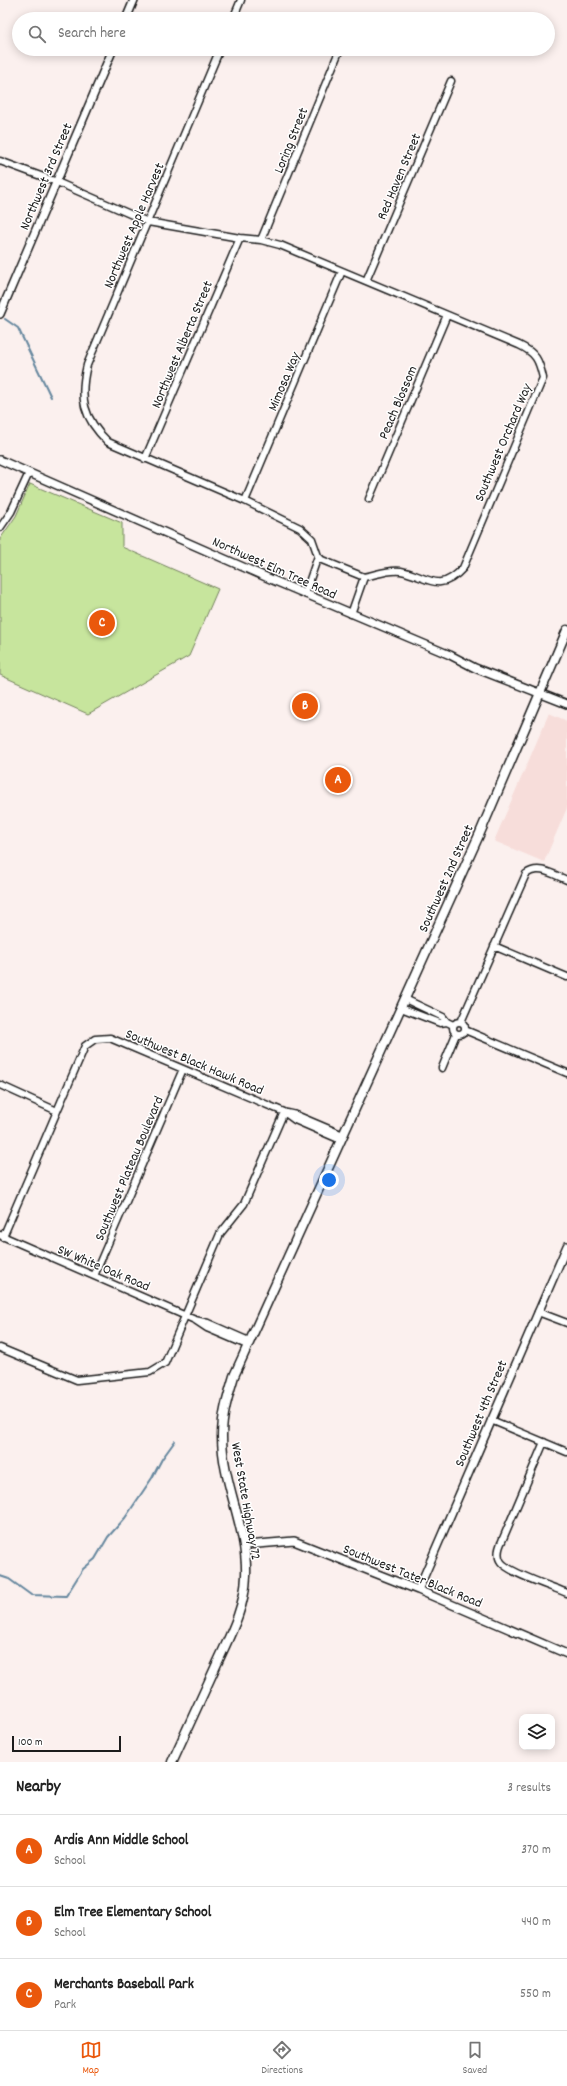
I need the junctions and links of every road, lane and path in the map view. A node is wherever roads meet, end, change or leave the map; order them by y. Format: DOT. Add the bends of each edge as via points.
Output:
graph roads {
  1 [pos="134,0"];
  2 [pos="241,0"];
  3 [pos="129,12"];
  4 [pos="236,12"];
  5 [pos="110,56"];
  6 [pos="217,56"];
  7 [pos="337,56"];
  8 [pos="451,80"];
  9 [pos="0,161"];
  10 [pos="57,182"];
  11 [pos="148,222"];
  12 [pos="240,238"];
  13 [pos="262,240"];
  14 [pos="342,271"];
  15 [pos="366,281"];
  16 [pos="0,314"];
  17 [pos="447,315"];
  18 [pos="145,459"];
  19 [pos="0,460"];
  20 [pos="29,473"];
  21 [pos="369,499"];
  22 [pos="245,501"];
  23 [pos="0,528"];
  24 [pos="318,556"];
  25 [pos="364,577"];
  26 [pos="305,594"];
  27 [pos="351,614"];
  28 [pos="567,630"];
  29 [pos="540,694"];
  30 [pos="567,704"];
  31 [pos="567,880"];
  32 [pos="494,946"];
  33 [pos="567,977"];
  34 [pos="405,999"];
  35 [pos="401,1008"];
  36 [pos="461,1022"];
  37 [pos="450,1024"];
  38 [pos="465,1030"];
  39 [pos="456,1034"];
  40 [pos="442,1068"];
  41 [pos="183,1069"];
  42 [pos="567,1073"];
  43 [pos="0,1086"];
  44 [pos="57,1111"];
  45 [pos="284,1112"];
  46 [pos="342,1137"];
  47 [pos="1,1236"];
  48 [pos="567,1246"];
  49 [pos="94,1276"];
  50 [pos="538,1312"];
  51 [pos="185,1316"];
  52 [pos="567,1323"];
  53 [pos="248,1343"];
  54 [pos="0,1348"];
  55 [pos="491,1420"];
  56 [pos="544,1442"];
  57 [pos="567,1452"];
  58 [pos="245,1545"];
  59 [pos="418,1590"];
  60 [pos="567,1593"];
  61 [pos="567,1654"];
  62 [pos="172,1762"];
  1 -- 3 [label="street"];
  2 -- 4 [label="street"];
  5 -- 10 [label="street, Northwest 3rd Street"];
  6 -- 11 [label="street, Northwest Apple Harvest"];
  7 -- 13 [label="street, Loring Street"];
  8 -- 15 [label="street, Red Haven Street"];
  9 -- 10 [label="street, Southwest Orchard Way"];
  10 -- 11 [label="street, Southwest Orchard Way"];
  10 -- 16 [label="street, Northwest 3rd Street"];
  11 -- 12 [label="street, Southwest Orchard Way"];
  11 -- 18 [label="street, Northwest Apple Harvest" via="87,365 82,385 86,413 92,426 108,442"];
  12 -- 13 [label="street, Southwest Orchard Way"];
  12 -- 18 [label="street, Northwest Alberta Street"];
  13 -- 14 [label="street, Southwest Orchard Way" via="280,244"];
  14 -- 15 [label="street, Southwest Orchard Way"];
  14 -- 22 [label="street, Mimosa Way"];
  15 -- 17 [label="street, Southwest Orchard Way"];
  17 -- 21 [label="street, Peach Blossom"];
  17 -- 25 [label="street, Southwest Orchard Way" via="529,350 540,362 543,378 463,568 455,577 437,583 400,571 386,571"];
  18 -- 22 [label="street"];
  19 -- 20 [label="street, Northwest Elm Tree Road"];
  20 -- 23 [label="street" via="11,512"];
  20 -- 26 [label="street, Northwest Elm Tree Road"];
  22 -- 24 [label="street" via="300,528 312,539"];
  24 -- 25 [label="street"];
  24 -- 26 [label="street"];
  25 -- 27 [label="street"];
  26 -- 27 [label="street, Northwest Elm Tree Road"];
  27 -- 29 [label="street, Northwest Elm Tree Road"];
  28 -- 29 [label="main road, Southwest 2nd Street"];
  29 -- 30 [label="street, Northwest Elm Tree Road"];
  29 -- 34 [label="main road, Southwest 2nd Street"];
  31 -- 32 [label="street" via="538,869 526,874"];
  32 -- 33 [label="street"];
  32 -- 36 [label="street"];
  34 -- 35 [label="main road, Southwest 2nd Street"];
  34 -- 37 [label="street" via="443,1017"];
  35 -- 37 [label="street" via="440,1023"];
  35 -- 46 [label="main road, Southwest 2nd Street"];
  36 -- 37 [label="street"];
  36 -- 38 [label="street"];
  37 -- 39 [label="street"];
  38 -- 39 [label="street"];
  38 -- 42 [label="street"];
  39 -- 40 [label="street"];
  41 -- 44 [label="street, Southwest Black Hawk Road" via="110,1038 95,1039 85,1046"];
  41 -- 45 [label="street, Southwest Black Hawk Road"];
  41 -- 49 [label="street, Southwest Plateau Boulevard"];
  43 -- 44 [label="street"];
  44 -- 47 [label="street"];
  45 -- 46 [label="street, Southwest Black Hawk Road"];
  45 -- 51 [label="street" via="244,1204 220,1234"];
  46 -- 53 [label="main road, West State Highway 72"];
  47 -- 49 [label="street, SW White Oak Road"];
  48 -- 50 [label="street, Southwest 4th Street"];
  49 -- 51 [label="street, SW White Oak Road"];
  50 -- 52 [label="street"];
  50 -- 55 [label="street, Southwest 4th Street"];
  51 -- 53 [label="street, SW White Oak Road" via="208,1323"];
  51 -- 54 [label="street" via="165,1363 150,1372 77,1380"];
  53 -- 58 [label="main road, West State Highway 72" via="228,1394 222,1436 225,1463"];
  55 -- 56 [label="street"];
  55 -- 59 [label="street, Southwest 4th Street"];
  56 -- 57 [label="street"];
  56 -- 60 [label="street" via="499,1546 499,1560 510,1569"];
  58 -- 59 [label="street, Southwest Tater Black Road" via="294,1541"];
  58 -- 62 [label="main road, West State Highway 72" via="246,1578 237,1617"];
  59 -- 61 [label="street, Southwest Tater Black Road"];
}
